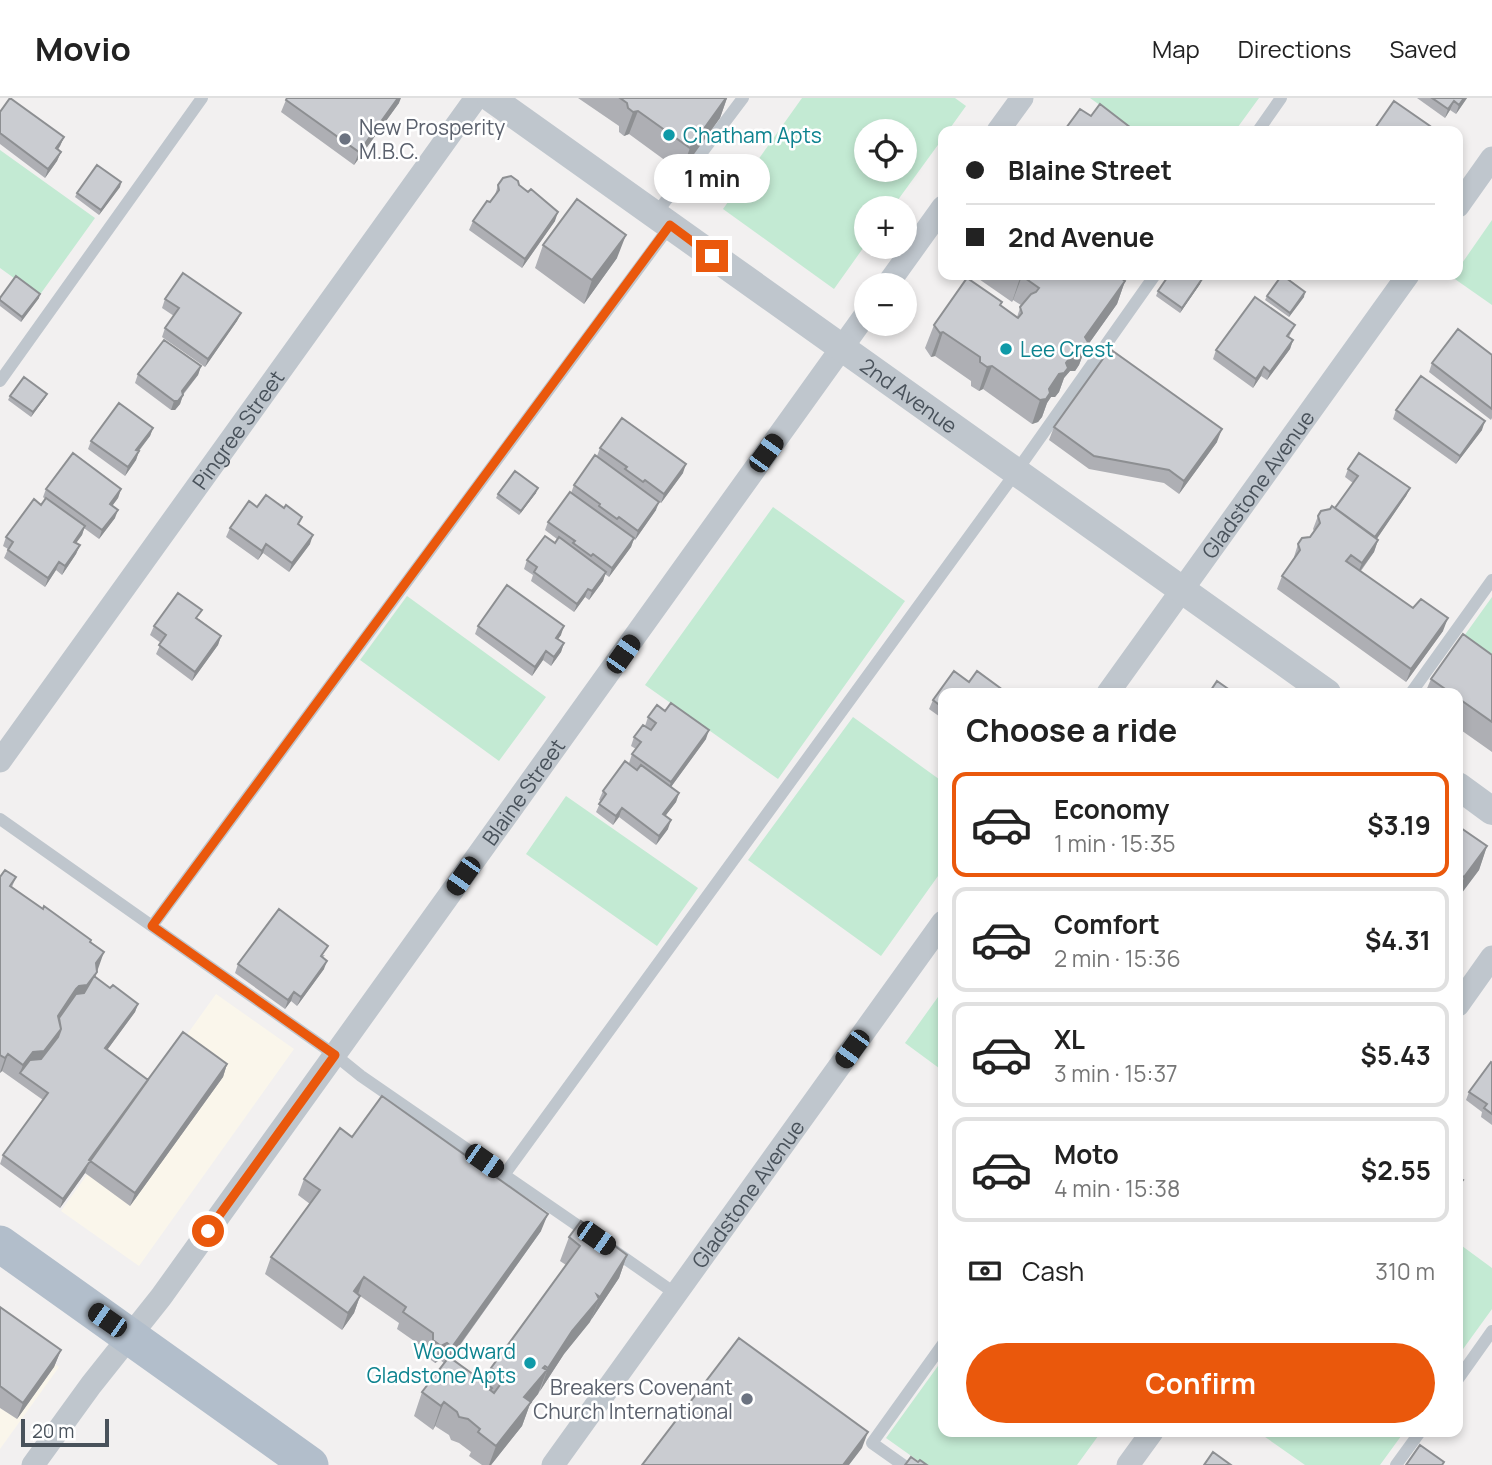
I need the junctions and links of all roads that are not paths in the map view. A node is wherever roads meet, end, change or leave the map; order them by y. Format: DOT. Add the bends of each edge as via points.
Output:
graph roads {
  1 [pos="202,98"];
  2 [pos="476,98"];
  3 [pos="492,98"];
  4 [pos="743,98"];
  5 [pos="1022,98"];
  6 [pos="1281,98"];
  7 [pos="1002,126"];
  8 [pos="1261,126"];
  9 [pos="1492,158"];
  10 [pos="1463,199"];
  11 [pos="938,214"];
  12 [pos="663,220"];
  13 [pos="896,273"];
  14 [pos="1151,280"];
  15 [pos="1404,280"];
  16 [pos="854,331"];
  17 [pos="842,348"];
  18 [pos="0,381"];
  19 [pos="1016,472"];
  20 [pos="1492,580"];
  21 [pos="1182,590"];
  22 [pos="1112,688"];
  23 [pos="1320,688"];
  24 [pos="1415,688"];
  25 [pos="0,761"];
  26 [pos="1463,790"];
  27 [pos="1492,811"];
  28 [pos="0,819"];
  29 [pos="152,926"];
  30 [pos="938,929"];
  31 [pos="1492,957"];
  32 [pos="1463,997"];
  33 [pos="335,1055"];
  34 [pos="504,1175"];
  35 [pos="0,1244"];
  36 [pos="676,1294"];
  37 [pos="1492,1331"];
  38 [pos="129,1336"];
  39 [pos="938,1351"];
  40 [pos="1463,1372"];
  41 [pos="1148,1437"];
  42 [pos="1416,1437"];
  43 [pos="33,1465"];
  44 [pos="310,1465"];
  45 [pos="553,1465"];
  46 [pos="904,1465"];
  47 [pos="1128,1465"];
  48 [pos="1395,1465"];
  1 -- 18 [label="lane"];
  2 -- 25 [label="street, Pingree Street"];
  3 -- 12 [label="street, 2nd Avenue"];
  4 -- 12 [label="lane"];
  5 -- 7 [label="street"];
  6 -- 8 [label="lane"];
  9 -- 10 [label="street"];
  11 -- 13 [label="street"];
  12 -- 17 [label="street, 2nd Avenue"];
  12 -- 29 [label="lane"];
  14 -- 19 [label="lane"];
  15 -- 21 [label="street, Gladstone Avenue"];
  16 -- 17 [label="street, Blaine Street"];
  17 -- 19 [label="street, 2nd Avenue"];
  17 -- 33 [label="street, Blaine Street"];
  19 -- 21 [label="street, 2nd Avenue"];
  19 -- 34 [label="lane"];
  20 -- 24 [label="lane"];
  21 -- 22 [label="street, Gladstone Avenue"];
  21 -- 23 [label="street, 2nd Avenue"];
  26 -- 27 [label="street"];
  28 -- 29 [label="lane"];
  29 -- 33 [label="lane"];
  30 -- 36 [label="street, Gladstone Avenue"];
  31 -- 32 [label="street"];
  33 -- 34 [label="lane"];
  33 -- 38 [label="street, Blaine Street"];
  34 -- 36 [label="lane"];
  35 -- 38 [label="main road"];
  36 -- 45 [label="street, Gladstone Avenue"];
  37 -- 40 [label="lane"];
  38 -- 43 [label="street, Blaine Street"];
  38 -- 44 [label="main road"];
  39 -- 46 [label="lane" via="872,1443"];
  41 -- 47 [label="street"];
  42 -- 48 [label="lane"];
}
